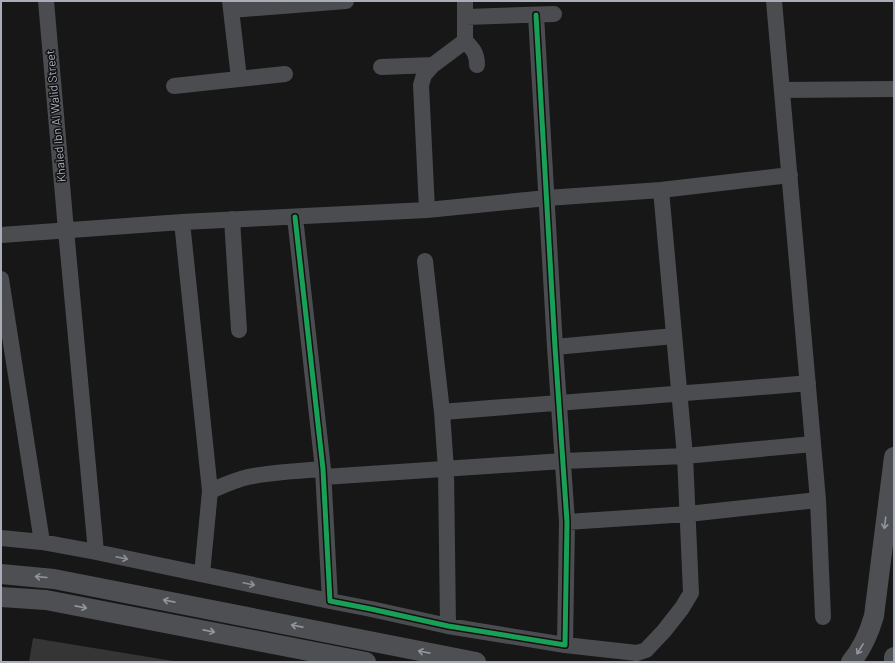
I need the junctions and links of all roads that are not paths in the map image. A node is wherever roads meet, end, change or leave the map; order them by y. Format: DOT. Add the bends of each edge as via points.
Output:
graph roads {
  1 [pos="46,1"];
  2 [pos="346,1"];
  3 [pos="465,1"];
  4 [pos="774,1"];
  5 [pos="231,6"];
  6 [pos="554,14"];
  7 [pos="536,15"];
  8 [pos="466,17"];
  9 [pos="465,41"];
  10 [pos="433,65"];
  11 [pos="477,65"];
  12 [pos="381,67"];
  13 [pos="285,74"];
  14 [pos="239,78"];
  15 [pos="174,86"];
  16 [pos="894,89"];
  17 [pos="782,90"];
  18 [pos="790,175"];
  19 [pos="661,190"];
  20 [pos="547,198"];
  21 [pos="427,210"];
  22 [pos="295,217"];
  23 [pos="232,220"];
  24 [pos="182,222"];
  25 [pos="66,230"];
  26 [pos="1,235"];
  27 [pos="425,261"];
  28 [pos="1,279"];
  29 [pos="239,330"];
  30 [pos="674,336"];
  31 [pos="555,347"];
  32 [pos="808,383"];
  33 [pos="679,394"];
  34 [pos="559,403"];
  35 [pos="442,412"];
  36 [pos="813,444"];
  37 [pos="684,456"];
  38 [pos="894,457"];
  39 [pos="563,461"];
  40 [pos="446,469"];
  41 [pos="324,473"];
  42 [pos="210,491"];
  43 [pos="818,500"];
  44 [pos="688,514"];
  45 [pos="567,522"];
  46 [pos="1,538"];
  47 [pos="42,542"];
  48 [pos="96,552"];
  49 [pos="1,574"];
  50 [pos="202,574"];
  51 [pos="1,597"];
  52 [pos="330,601"];
  53 [pos="823,617"];
  54 [pos="448,626"];
  55 [pos="565,645"];
  56 [pos="894,657"];
  57 [pos="366,662"];
  58 [pos="476,662"];
  59 [pos="852,662"];
  60 [pos="894,662"];
  1 -- 25 [label="street, Khaled Ibn Al Walid Street"];
  2 -- 5 [label="street"];
  3 -- 8 [label="street"];
  4 -- 17 [label="street"];
  5 -- 14 [label="street"];
  6 -- 7 [label="street"];
  7 -- 8 [label="street"];
  7 -- 20 [label="street"];
  8 -- 9 [label="street"];
  9 -- 10 [label="street"];
  9 -- 11 [label="street" via="474,50"];
  10 -- 12 [label="street"];
  10 -- 21 [label="street" via="424,74 421,85"];
  13 -- 14 [label="street"];
  14 -- 15 [label="street"];
  16 -- 17 [label="street"];
  17 -- 18 [label="street"];
  18 -- 19 [label="street"];
  18 -- 32 [label="street"];
  19 -- 20 [label="street"];
  19 -- 30 [label="street"];
  20 -- 21 [label="street"];
  20 -- 31 [label="street"];
  21 -- 22 [label="street"];
  22 -- 23 [label="street"];
  22 -- 41 [label="street"];
  23 -- 24 [label="street"];
  23 -- 29 [label="street"];
  24 -- 25 [label="street"];
  24 -- 42 [label="street"];
  25 -- 26 [label="street"];
  25 -- 48 [label="street, Khaled Ibn Al Walid Street"];
  27 -- 35 [label="street"];
  28 -- 47 [label="street"];
  30 -- 31 [label="street"];
  30 -- 33 [label="street"];
  31 -- 34 [label="street"];
  32 -- 33 [label="street"];
  32 -- 36 [label="street"];
  33 -- 34 [label="street"];
  33 -- 37 [label="street"];
  34 -- 35 [label="street"];
  34 -- 39 [label="street"];
  35 -- 40 [label="street"];
  36 -- 37 [label="street"];
  36 -- 43 [label="street"];
  37 -- 39 [label="street"];
  37 -- 44 [label="street"];
  38 -- 59 [label="main road, one-way" via="874,616 867,638"];
  39 -- 40 [label="street"];
  39 -- 45 [label="street"];
  40 -- 41 [label="street"];
  40 -- 54 [label="street"];
  41 -- 42 [label="street" via="277,473 248,477"];
  41 -- 52 [label="street"];
  42 -- 50 [label="street"];
  43 -- 44 [label="street"];
  43 -- 53 [label="street"];
  44 -- 45 [label="street"];
  44 -- 55 [label="street" via="691,593 660,636 646,650 637,653"];
  45 -- 55 [label="street"];
  46 -- 47 [label="street"];
  47 -- 48 [label="street"];
  48 -- 50 [label="street, one-way"];
  58 -- 49 [label="main road, one-way" via="54,578"];
  50 -- 52 [label="street, one-way"];
  51 -- 57 [label="main road, one-way" via="46,600"];
  52 -- 54 [label="street"];
  54 -- 55 [label="street"];
  56 -- 60 [label="main road"];
}
